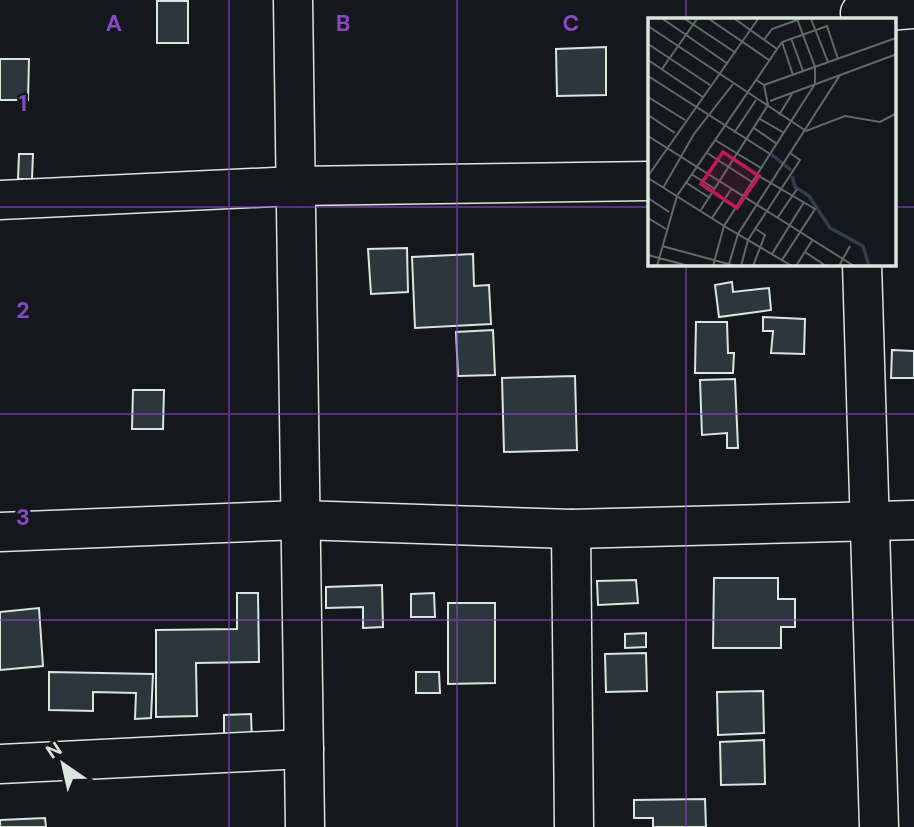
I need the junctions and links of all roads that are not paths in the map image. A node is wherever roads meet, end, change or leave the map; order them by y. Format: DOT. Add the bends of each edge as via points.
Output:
graph roads {
  1 [pos="293,0"];
  2 [pos="914,9"];
  3 [pos="859,11"];
  4 [pos="648,181"];
  5 [pos="295,186"];
  6 [pos="0,200"];
  7 [pos="862,266"];
  8 [pos="300,520"];
  9 [pos="914,520"];
  10 [pos="869,521"];
  11 [pos="571,529"];
  12 [pos="0,532"];
  13 [pos="304,749"];
  14 [pos="0,764"];
  15 [pos="306,827"];
  16 [pos="574,827"];
  17 [pos="879,827"];
  1 -- 5 [label="street"];
  2 -- 3 [label="street"];
  4 -- 5 [label="street"];
  5 -- 6 [label="street"];
  5 -- 8 [label="street"];
  7 -- 10 [label="street"];
  8 -- 11 [label="street"];
  8 -- 12 [label="street"];
  8 -- 13 [label="street"];
  9 -- 10 [label="street"];
  10 -- 11 [label="street"];
  10 -- 17 [label="street"];
  11 -- 16 [label="street"];
  13 -- 14 [label="street"];
  13 -- 15 [label="street"];
}
